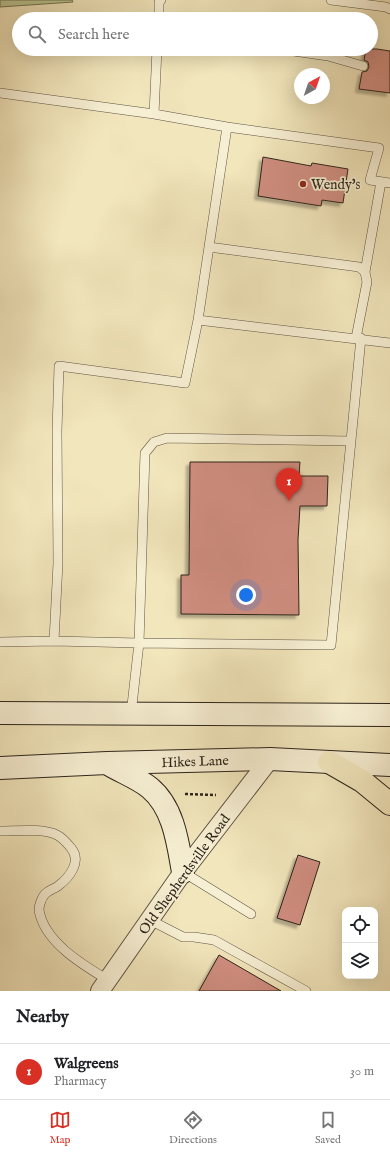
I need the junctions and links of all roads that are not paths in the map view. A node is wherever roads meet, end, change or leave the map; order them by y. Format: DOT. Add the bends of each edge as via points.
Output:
graph roads {
  1 [pos="162,0"];
  2 [pos="331,0"];
  3 [pos="390,9"];
  4 [pos="159,12"];
  5 [pos="157,56"];
  6 [pos="328,56"];
  7 [pos="363,66"];
  8 [pos="0,93"];
  9 [pos="154,114"];
  10 [pos="227,127"];
  11 [pos="386,183"];
  12 [pos="209,247"];
  13 [pos="365,272"];
  14 [pos="198,320"];
  15 [pos="358,338"];
  16 [pos="390,343"];
  17 [pos="351,441"];
  18 [pos="54,641"];
  19 [pos="0,642"];
  20 [pos="139,643"];
  21 [pos="0,713"];
  22 [pos="131,714"];
  23 [pos="390,715"];
  24 [pos="270,759"];
  25 [pos="329,762"];
  26 [pos="106,764"];
  27 [pos="390,765"];
  28 [pos="0,768"];
  29 [pos="390,804"];
  30 [pos="0,831"];
  31 [pos="183,872"];
  32 [pos="252,914"];
  33 [pos="150,920"];
  34 [pos="104,986"];
  35 [pos="306,991"];
  1 -- 4 [label="lane" via="159,2"];
  2 -- 3 [label="lane"];
  5 -- 9 [label="lane"];
  6 -- 7 [label="lane"];
  8 -- 9 [label="lane"];
  9 -- 10 [label="lane"];
  10 -- 11 [label="lane" via="379,148 370,180"];
  10 -- 12 [label="lane"];
  11 -- 13 [label="lane"];
  12 -- 13 [label="lane" via="359,268"];
  12 -- 14 [label="lane"];
  13 -- 15 [label="lane" via="367,282"];
  14 -- 15 [label="lane"];
  14 -- 18 [label="lane" via="186,383 59,366 58,563"];
  15 -- 16 [label="lane"];
  15 -- 17 [label="lane"];
  17 -- 20 [label="lane" via="331,645"];
  17 -- 20 [label="lane" via="167,438 154,442 145,453"];
  18 -- 19 [label="lane"];
  18 -- 20 [label="lane"];
  20 -- 22 [label="lane"];
  21 -- 22 [label="main road"];
  22 -- 23 [label="main road"];
  24 -- 25 [label="main road, Hikes Lane"];
  24 -- 26 [label="main road, Hikes Lane"];
  24 -- 31 [label="street, Old Shepherdsville Road"];
  25 -- 27 [label="main road, Hikes Lane"];
  25 -- 29 [label="main road" via="362,781"];
  26 -- 28 [label="main road, Hikes Lane"];
  26 -- 31 [label="main road" via="149,787 159,796 178,839"];
  30 -- 34 [label="lane" via="57,835 73,851 76,861 72,871 67,879 45,894 39,909 47,930 57,942"];
  31 -- 32 [label="lane"];
  31 -- 33 [label="street, Old Shepherdsville Road"];
  33 -- 34 [label="street, Old Shepherdsville Road"];
  33 -- 35 [label="lane" via="183,937 214,940"];
}
